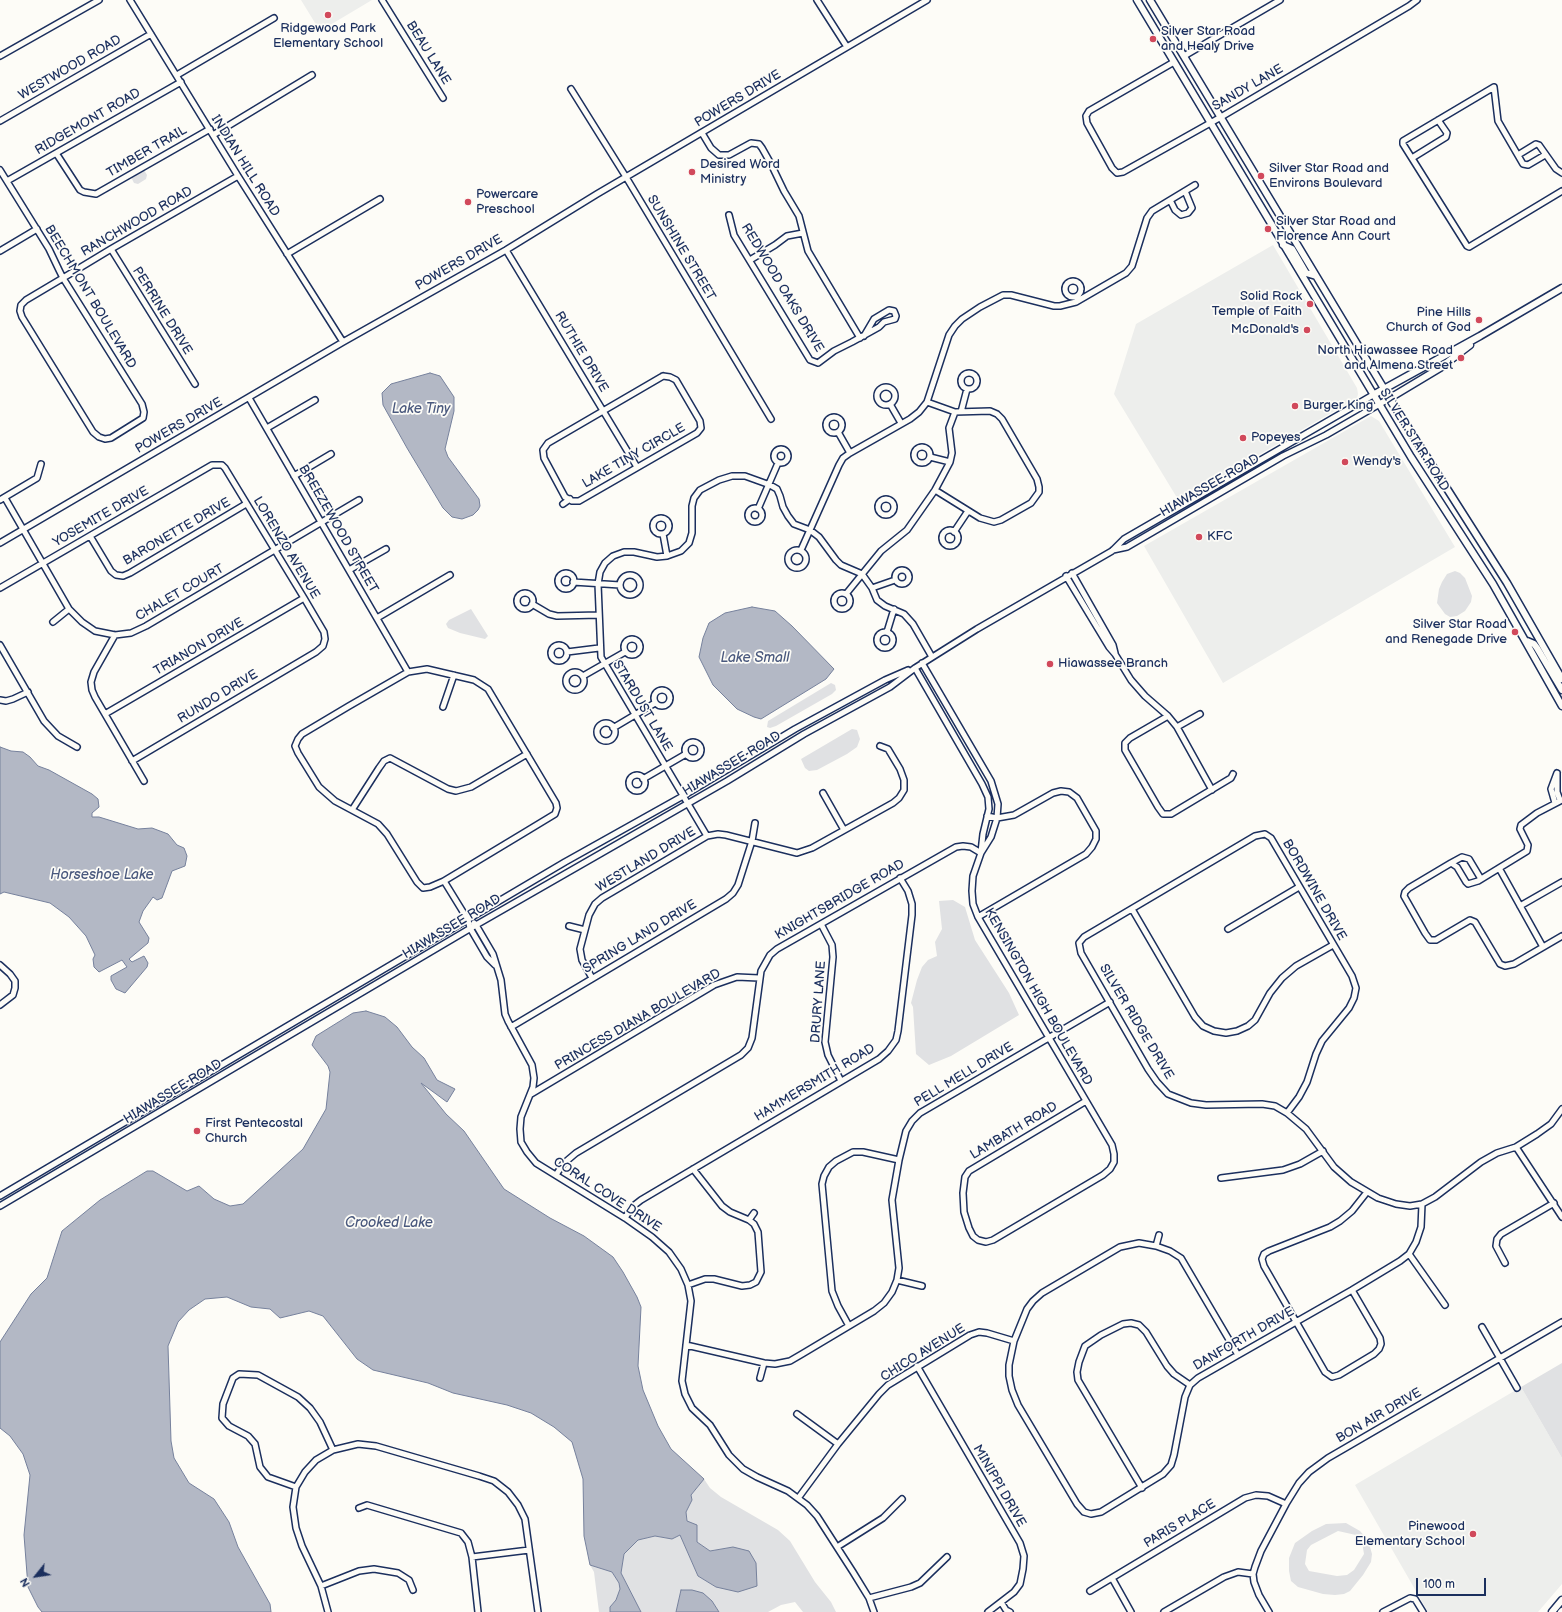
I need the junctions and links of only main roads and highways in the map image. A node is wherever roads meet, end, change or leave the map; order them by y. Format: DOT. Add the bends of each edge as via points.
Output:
graph roads {
  1 [pos="1136,0"];
  2 [pos="1150,0"];
  3 [pos="1284,245"];
  4 [pos="1316,276"];
  5 [pos="1562,288"];
  6 [pos="1480,336"];
  7 [pos="1384,389"];
  8 [pos="1373,395"];
  9 [pos="1390,398"];
  10 [pos="1526,641"];
  11 [pos="1562,679"];
  12 [pos="1553,690"];
  13 [pos="1562,690"];
  14 [pos="1562,698"];
  15 [pos="1562,706"];
  16 [pos="1562,1600"];
  17 [pos="1552,1612"];
  1 -- 3 [label="main road, SILVER STAR ROAD"];
  2 -- 4 [label="main road, SILVER STAR ROAD"];
  3 -- 4 [label="main road" via="1292,249 1306,273"];
  3 -- 8 [label="main road, SILVER STAR ROAD"];
  4 -- 7 [label="main road, SILVER STAR ROAD"];
  5 -- 6 [label="main road, HIAWASSEE ROAD"];
  6 -- 7 [label="main road, HIAWASSEE ROAD"];
  6 -- 9 [label="main road, HIAWASSEE ROAD" via="1440,368"];
  7 -- 8 [label="main road, HIAWASSEE ROAD"];
  7 -- 9 [label="main road, SILVER STAR ROAD"];
  8 -- 10 [label="main road, SILVER STAR ROAD" via="1493,584"];
  9 -- 11 [label="main road, SILVER STAR ROAD" via="1507,583"];
  10 -- 12 [label="main road, SILVER STAR ROAD"];
  10 -- 13 [label="main road" via="1537,648"];
  12 -- 14 [label="main road"];
  12 -- 15 [label="main road, SILVER STAR ROAD"];
  16 -- 17 [label="main road"];
}
